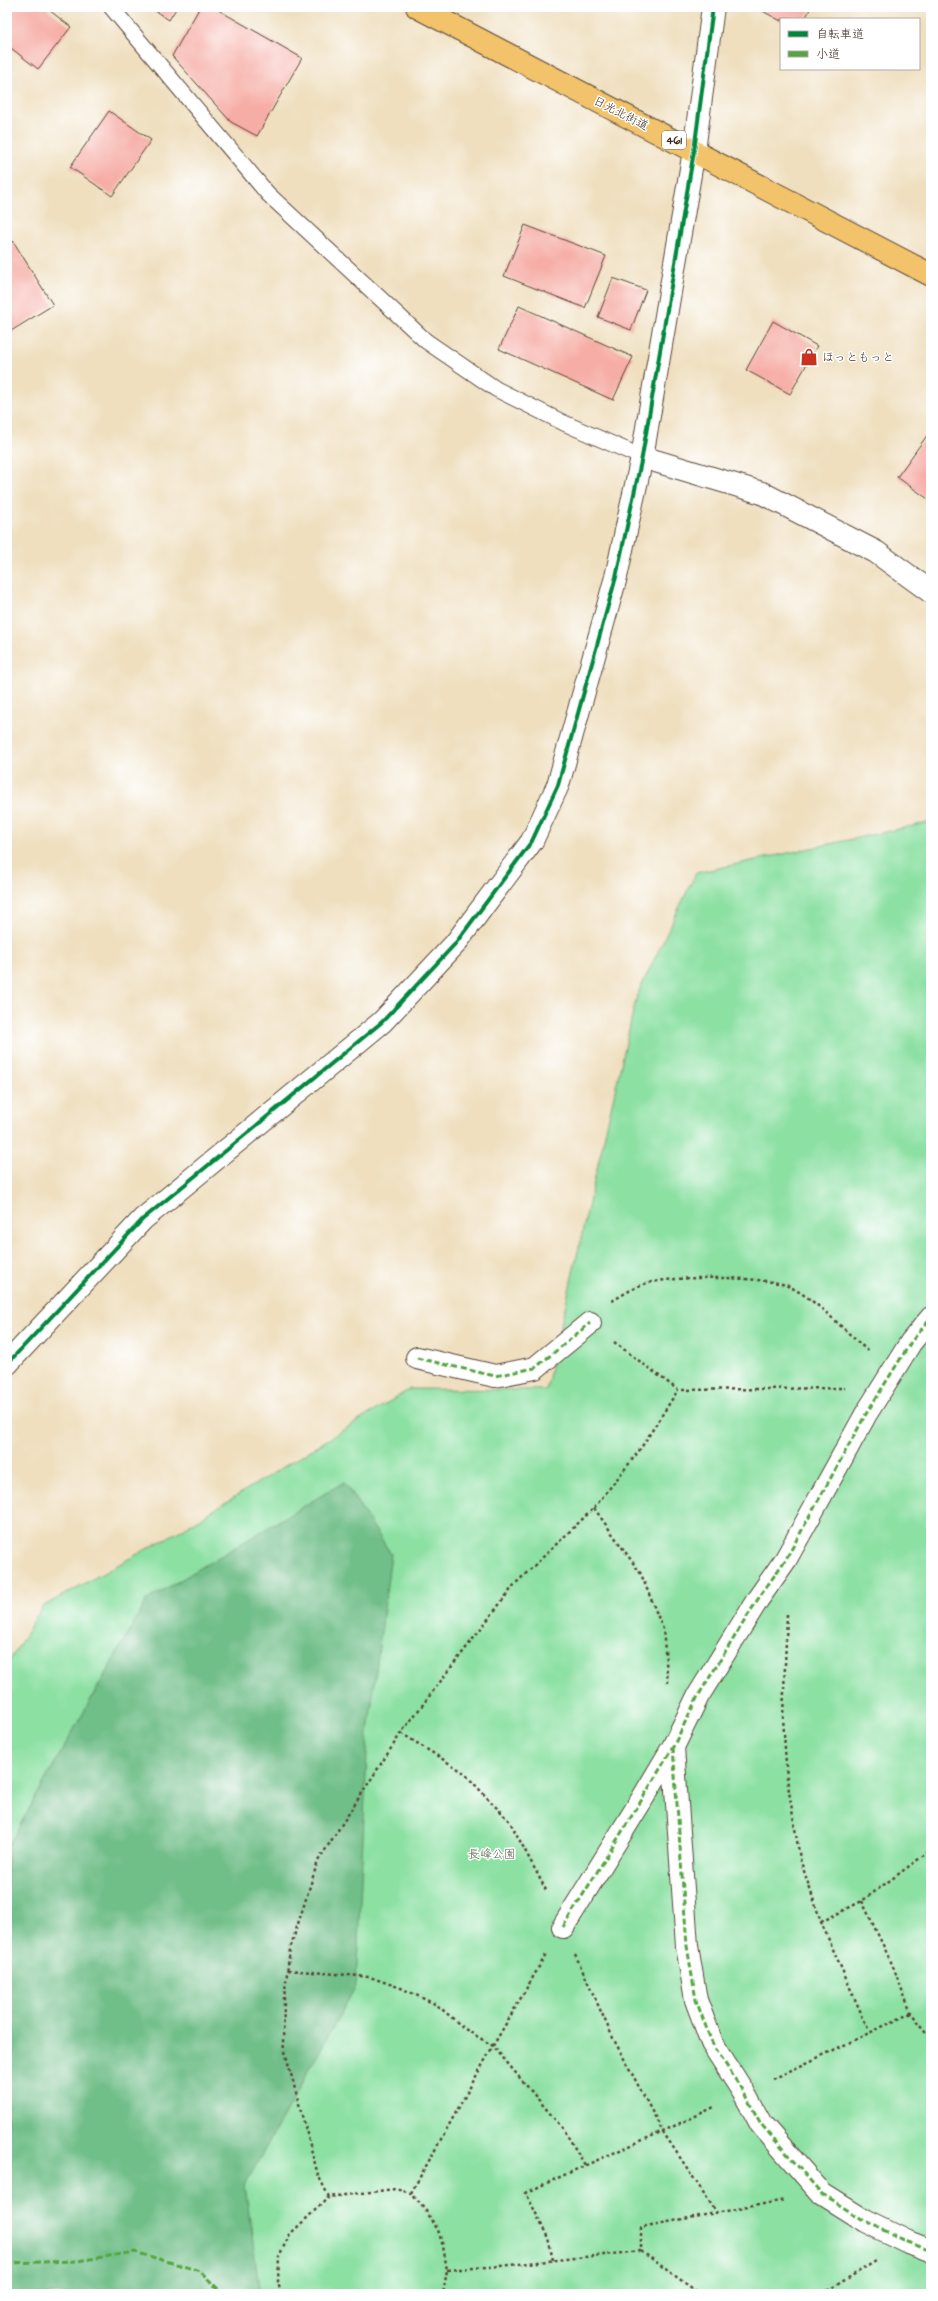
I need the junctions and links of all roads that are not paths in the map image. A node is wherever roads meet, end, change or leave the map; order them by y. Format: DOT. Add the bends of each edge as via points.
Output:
graph roads {
  1 [pos="111,7"];
  2 [pos="417,7"];
  3 [pos="713,7"];
  4 [pos="694,150"];
  5 [pos="931,275"];
  6 [pos="642,457"];
  7 [pos="931,592"];
  8 [pos="931,1318"];
  9 [pos="590,1323"];
  10 [pos="417,1358"];
  11 [pos="7,1364"];
  12 [pos="673,1747"];
  13 [pos="563,1927"];
  14 [pos="931,2251"];
  1 -- 6 [label="lane" via="268,194 426,341 496,389 564,423"];
  2 -- 4 [label="highway, 日光北街道 / 461"];
  3 -- 4 [label="street"];
  4 -- 5 [label="highway, 日光北街道 / 461"];
  4 -- 6 [label="street"];
  6 -- 7 [label="street" via="762,492 876,552"];
  6 -- 11 [label="street" via="616,576 558,785 532,840 455,944 382,1022 143,1219"];
  8 -- 12 [label="street" via="911,1342 887,1379 786,1559 698,1696"];
  9 -- 10 [label="street" via="535,1368 495,1376"];
  12 -- 13 [label="street"];
  12 -- 14 [label="street" via="687,1946 696,2000 712,2043 761,2124 822,2194 865,2220"];
}
